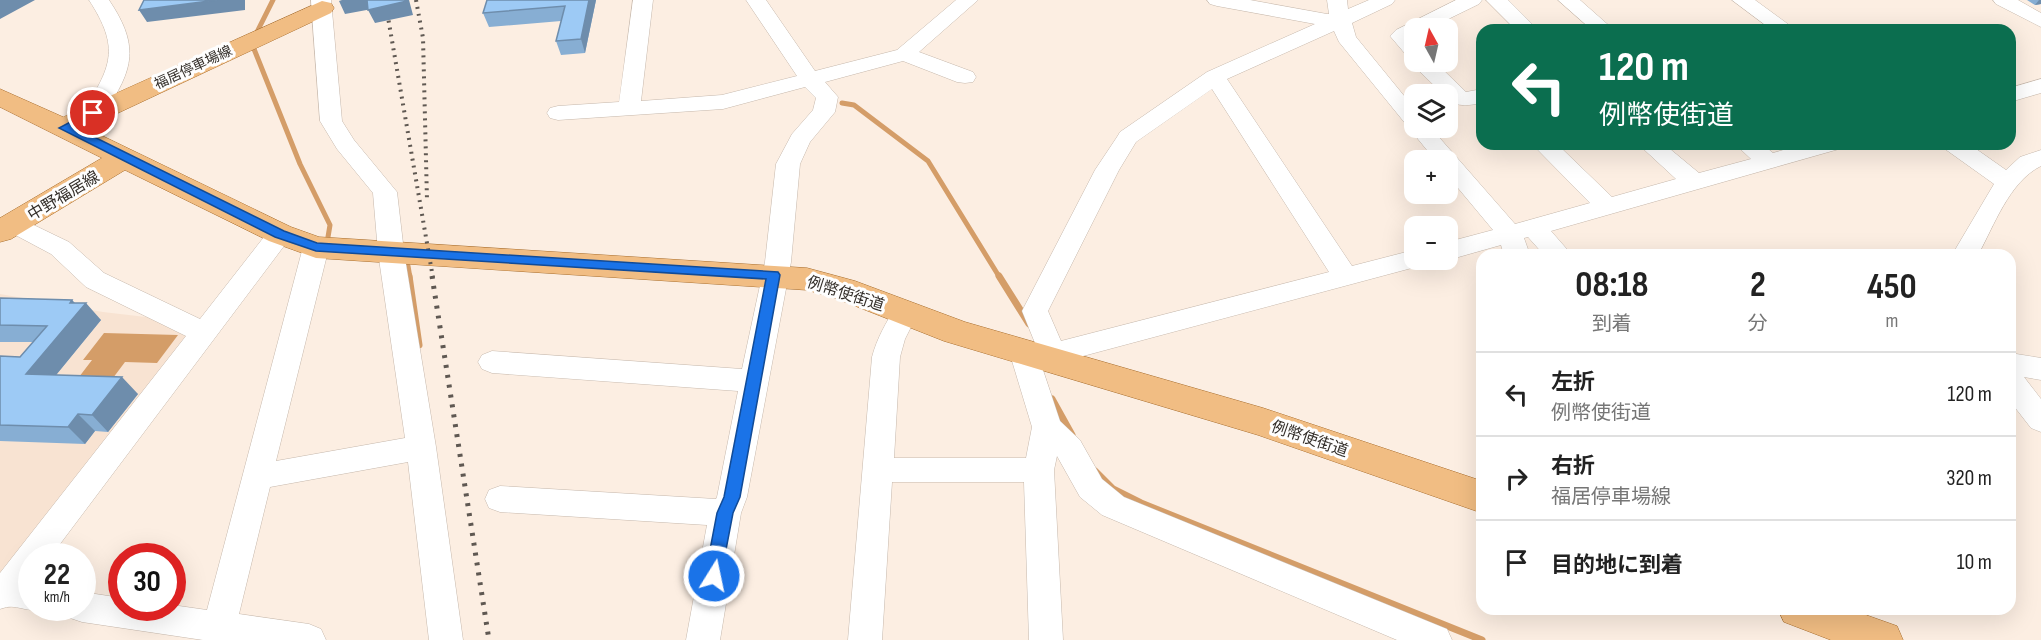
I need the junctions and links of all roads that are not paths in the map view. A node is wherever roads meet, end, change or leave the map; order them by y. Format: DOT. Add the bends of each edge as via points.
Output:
graph roads {
  1 [pos="99,0"];
  2 [pos="643,0"];
  3 [pos="756,0"];
  4 [pos="968,0"];
  5 [pos="1217,0"];
  6 [pos="1385,0"];
  7 [pos="1472,0"];
  8 [pos="1496,0"];
  9 [pos="1568,0"];
  10 [pos="1742,0"];
  11 [pos="2003,0"];
  12 [pos="322,4"];
  13 [pos="1339,10"];
  14 [pos="1434,18"];
  15 [pos="2041,21"];
  16 [pos="1522,24"];
  17 [pos="1597,24"];
  18 [pos="1777,24"];
  19 [pos="904,54"];
  20 [pos="1433,72"];
  21 [pos="1215,76"];
  22 [pos="965,77"];
  23 [pos="810,79"];
  24 [pos="2041,86"];
  25 [pos="2016,93"];
  26 [pos="0,97"];
  27 [pos="1476,97"];
  28 [pos="629,108"];
  29 [pos="1404,110"];
  30 [pos="93,113"];
  31 [pos="558,113"];
  32 [pos="64,128"];
  33 [pos="1427,138"];
  34 [pos="1438,150"];
  35 [pos="1550,150"];
  36 [pos="1657,150"];
  37 [pos="1754,150"];
  38 [pos="1809,150"];
  39 [pos="1962,150"];
  40 [pos="125,157"];
  41 [pos="2041,157"];
  42 [pos="1768,161"];
  43 [pos="1458,173"];
  44 [pos="1694,181"];
  45 [pos="2008,182"];
  46 [pos="1606,205"];
  47 [pos="6,228"];
  48 [pos="280,234"];
  49 [pos="1520,239"];
  50 [pos="316,247"];
  51 [pos="1458,249"];
  52 [pos="1544,249"];
  53 [pos="1969,249"];
  54 [pos="391,252"];
  55 [pos="1404,262"];
  56 [pos="774,275"];
  57 [pos="1346,278"];
  58 [pos="905,313"];
  59 [pos="203,332"];
  60 [pos="1036,353"];
  61 [pos="492,362"];
  62 [pos="2016,365"];
  63 [pos="2041,369"];
  64 [pos="756,381"];
  65 [pos="2016,388"];
  66 [pos="2041,420"];
  67 [pos="1047,427"];
  68 [pos="421,447"];
  69 [pos="879,470"];
  70 [pos="1039,470"];
  71 [pos="258,477"];
  72 [pos="1476,495"];
  73 [pos="500,499"];
  74 [pos="725,513"];
  75 [pos="43,543"];
  76 [pos="96,610"];
  77 [pos="1812,615"];
  78 [pos="206,631"];
  79 [pos="1862,636"];
  80 [pos="309,640"];
  81 [pos="446,640"];
  82 [pos="703,640"];
  83 [pos="865,640"];
  84 [pos="1046,640"];
  85 [pos="1435,640"];
  1 -- 30 [label="street" via="110,14 121,59"];
  2 -- 28 [label="street"];
  3 -- 23 [label="street"];
  4 -- 19 [label="street"];
  5 -- 13 [label="street" via="1327,20"];
  6 -- 13 [label="street"];
  7 -- 14 [label="street"];
  8 -- 16 [label="street"];
  9 -- 17 [label="street"];
  10 -- 18 [label="street"];
  11 -- 15 [label="street"];
  12 -- 30 [label="main road, 福居停車場線"];
  12 -- 54 [label="street" via="331,122 385,192"];
  13 -- 21 [label="street"];
  13 -- 29 [label="street" via="1346,38"];
  19 -- 22 [label="street"];
  19 -- 23 [label="street"];
  20 -- 27 [label="street" via="1459,98"];
  21 -- 57 [label="street"];
  21 -- 60 [label="street" via="1128,137 1035,311"];
  23 -- 28 [label="street" via="723,102"];
  23 -- 56 [label="street" via="827,97 827,105 800,139 788,164"];
  24 -- 25 [label="street"];
  26 -- 32 [label="main road, 例幣使街道"];
  28 -- 31 [label="street"];
  30 -- 32 [label="main road, 福居停車場線"];
  32 -- 40 [label="main road, 例幣使街道"];
  33 -- 34 [label="street"];
  35 -- 46 [label="street"];
  36 -- 44 [label="street"];
  37 -- 42 [label="street"];
  38 -- 42 [label="street"];
  39 -- 45 [label="street"];
  40 -- 47 [label="main road, 中野福居線"];
  40 -- 48 [label="main road, 例幣使街道"];
  41 -- 45 [label="street" via="2024,166"];
  42 -- 44 [label="street"];
  43 -- 49 [label="street"];
  44 -- 46 [label="street"];
  45 -- 53 [label="street"];
  46 -- 49 [label="street"];
  47 -- 59 [label="street" via="60,248 95,280"];
  48 -- 50 [label="main road, 例幣使街道"];
  48 -- 59 [label="street"];
  49 -- 51 [label="street"];
  49 -- 52 [label="street"];
  50 -- 54 [label="main road, 例幣使街道"];
  50 -- 71 [label="street"];
  54 -- 56 [label="main road, 例幣使街道"];
  54 -- 68 [label="street"];
  55 -- 57 [label="street"];
  56 -- 58 [label="main road, 例幣使街道" via="824,282"];
  56 -- 64 [label="street"];
  57 -- 60 [label="street"];
  58 -- 60 [label="main road, 例幣使街道" via="956,332"];
  58 -- 69 [label="street" via="886,357"];
  59 -- 75 [label="street"];
  60 -- 67 [label="street"];
  60 -- 72 [label="main road, 例幣使街道" via="1263,422"];
  61 -- 64 [label="street"];
  62 -- 63 [label="street"];
  64 -- 74 [label="street" via="732,497"];
  65 -- 66 [label="street"];
  67 -- 70 [label="street"];
  67 -- 85 [label="street" via="1069,449 1091,488 1113,506"];
  68 -- 71 [label="street"];
  68 -- 81 [label="street"];
  69 -- 70 [label="street"];
  69 -- 83 [label="street"];
  70 -- 84 [label="street"];
  71 -- 78 [label="street"];
  73 -- 74 [label="street"];
  74 -- 82 [label="street"];
  76 -- 78 [label="street"];
  77 -- 79 [label="main road"];
  78 -- 80 [label="street"];
}
